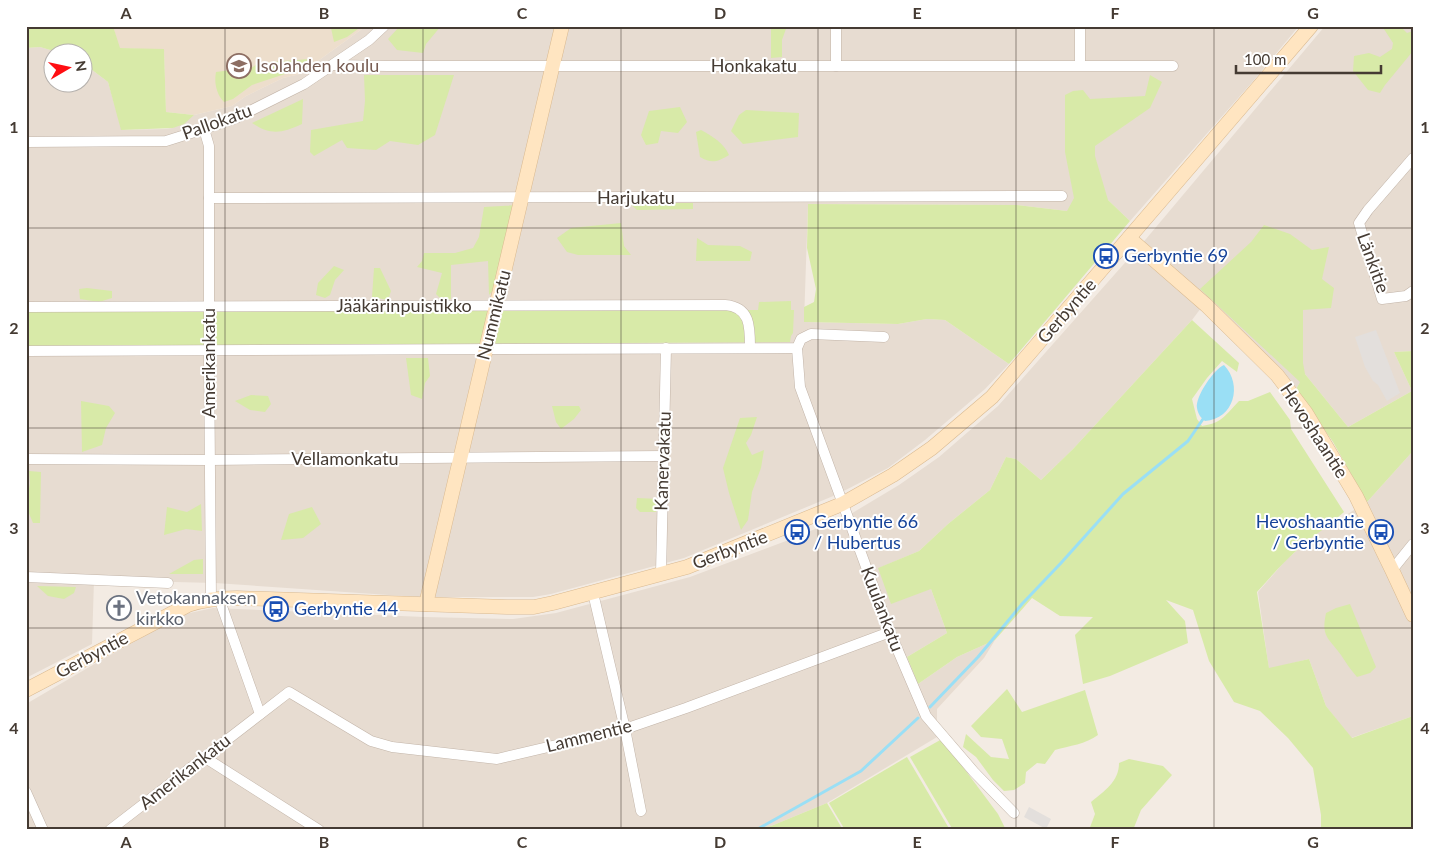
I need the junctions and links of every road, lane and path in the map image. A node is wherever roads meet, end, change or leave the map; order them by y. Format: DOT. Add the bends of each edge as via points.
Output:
graph roads {
  1 [pos="384,26"];
  2 [pos="562,26"];
  3 [pos="836,26"];
  4 [pos="1080,26"];
  5 [pos="1310,26"];
  6 [pos="334,65"];
  7 [pos="1080,65"];
  8 [pos="552,66"];
  9 [pos="836,66"];
  10 [pos="1173,66"];
  11 [pos="204,129"];
  12 [pos="26,142"];
  13 [pos="1413,158"];
  14 [pos="1062,196"];
  15 [pos="523,197"];
  16 [pos="209,198"];
  17 [pos="1129,238"];
  18 [pos="1413,291"];
  19 [pos="496,305"];
  20 [pos="209,306"];
  21 [pos="26,307"];
  22 [pos="884,337"];
  23 [pos="750,347"];
  24 [pos="486,348"];
  25 [pos="666,348"];
  26 [pos="797,348"];
  27 [pos="26,350"];
  28 [pos="209,350"];
  29 [pos="664,456"];
  30 [pos="460,458"];
  31 [pos="26,459"];
  32 [pos="210,460"];
  33 [pos="842,504"];
  34 [pos="1413,544"];
  35 [pos="1392,570"];
  36 [pos="661,574"];
  37 [pos="26,578"];
  38 [pos="168,583"];
  39 [pos="593,593"];
  40 [pos="215,598"];
  41 [pos="426,604"];
  42 [pos="1413,615"];
  43 [pos="890,632"];
  44 [pos="26,690"];
  45 [pos="289,692"];
  46 [pos="260,714"];
  47 [pos="625,729"];
  48 [pos="204,757"];
  49 [pos="26,792"];
  50 [pos="641,811"];
  51 [pos="1014,813"];
  52 [pos="43,830"];
  53 [pos="110,830"];
  54 [pos="319,830"];
  1 -- 6 [label="street, Pallokatu"];
  2 -- 8 [label="main road, Nummikatu"];
  3 -- 9 [label="street"];
  4 -- 7 [label="street"];
  5 -- 17 [label="main road, Gerbyntie"];
  6 -- 8 [label="street, Honkakatu"];
  6 -- 11 [label="street, Pallokatu" via="273,100"];
  7 -- 9 [label="street, Honkakatu"];
  7 -- 10 [label="street, Honkakatu"];
  8 -- 9 [label="street, Honkakatu"];
  8 -- 15 [label="main road, Nummikatu"];
  11 -- 12 [label="street, Pallokatu" via="166,141"];
  11 -- 16 [label="street, Amerikankatu" via="209,146"];
  13 -- 18 [label="street, Länkitie" via="1359,223 1382,299 1406,296"];
  14 -- 15 [label="street, Harjukatu"];
  15 -- 16 [label="street, Harjukatu"];
  15 -- 19 [label="main road, Nummikatu"];
  16 -- 20 [label="street, Amerikankatu"];
  17 -- 33 [label="main road, Gerbyntie" via="992,398 932,448"];
  17 -- 35 [label="main road, Hevoshaantie" via="1206,304 1282,382 1332,454"];
  19 -- 20 [label="street, Jääkärinpuistikko"];
  19 -- 23 [label="street, Jääkärinpuistikko" via="735,305 748,320"];
  19 -- 24 [label="main road, Nummikatu"];
  20 -- 21 [label="street, Jääkärinpuistikko"];
  20 -- 28 [label="street, Amerikankatu"];
  22 -- 26 [label="street" via="812,334 801,339"];
  23 -- 25 [label="street"];
  23 -- 26 [label="street"];
  24 -- 25 [label="street"];
  24 -- 28 [label="street"];
  24 -- 30 [label="main road, Nummikatu"];
  25 -- 29 [label="street, Kanervakatu"];
  26 -- 33 [label="street, Kuulankatu" via="800,387"];
  27 -- 28 [label="street"];
  28 -- 32 [label="street, Amerikankatu"];
  29 -- 30 [label="street, Vellamonkatu"];
  29 -- 36 [label="street, Kanervakatu"];
  30 -- 32 [label="street, Vellamonkatu"];
  30 -- 41 [label="main road, Nummikatu"];
  31 -- 32 [label="street, Vellamonkatu"];
  32 -- 40 [label="street, Amerikankatu"];
  33 -- 36 [label="main road, Gerbyntie" via="704,561"];
  33 -- 43 [label="street, Kuulankatu"];
  34 -- 35 [label="street"];
  35 -- 42 [label="main road, Hevoshaantie"];
  36 -- 39 [label="main road, Gerbyntie"];
  37 -- 38 [label="street"];
  39 -- 41 [label="main road, Gerbyntie" via="534,607"];
  39 -- 47 [label="street"];
  40 -- 41 [label="main road, Gerbyntie"];
  40 -- 44 [label="main road, Gerbyntie" via="188,605"];
  40 -- 46 [label="street, Amerikankatu" via="228,623"];
  43 -- 47 [label="street, Lammentie"];
  43 -- 51 [label="street, Kuulankatu" via="926,716"];
  45 -- 46 [label="street, Amerikankatu"];
  45 -- 47 [label="street, Lammentie" via="371,742 498,759"];
  46 -- 48 [label="street, Amerikankatu"];
  47 -- 50 [label="street"];
  48 -- 53 [label="street, Amerikankatu"];
  48 -- 54 [label="street"];
  49 -- 52 [label="street"];
}
